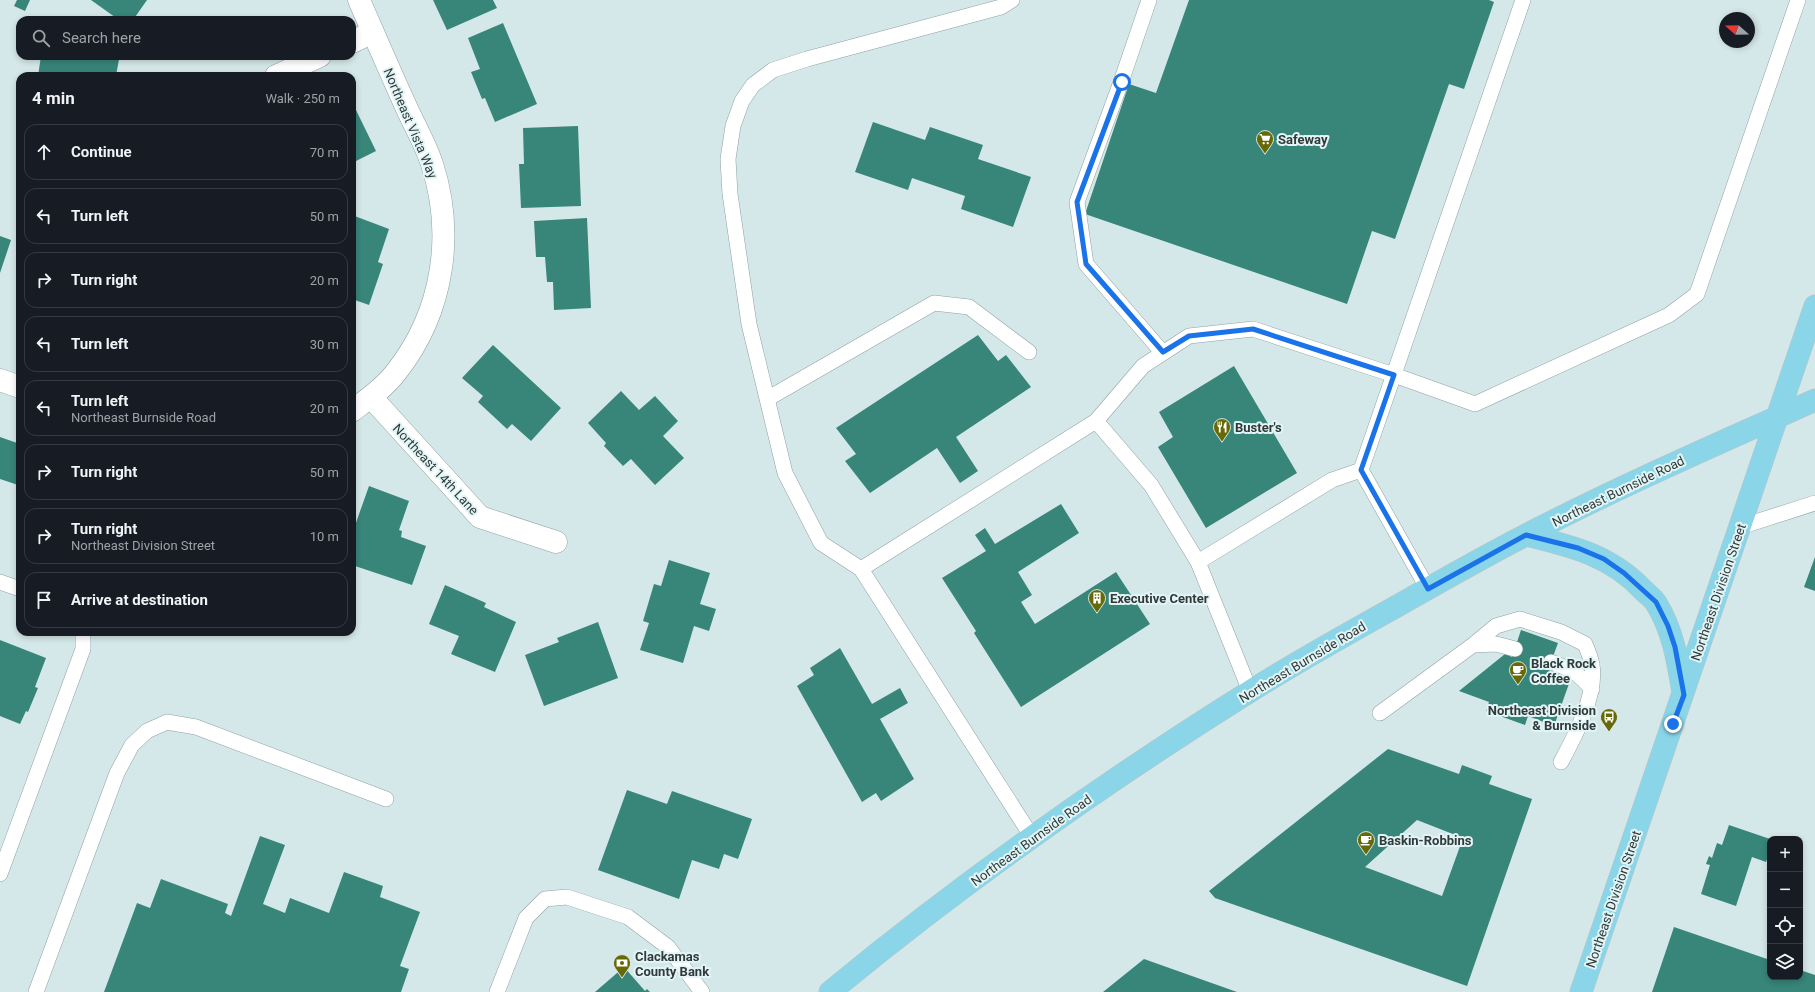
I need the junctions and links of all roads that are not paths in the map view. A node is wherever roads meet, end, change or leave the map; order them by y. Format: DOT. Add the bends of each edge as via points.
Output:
graph roads {
  1 [pos="359,0"];
  2 [pos="1012,0"];
  3 [pos="1149,0"];
  4 [pos="1523,0"];
  5 [pos="1798,0"];
  6 [pos="373,32"];
  7 [pos="356,40"];
  8 [pos="311,60"];
  9 [pos="285,72"];
  10 [pos="1815,306"];
  11 [pos="1029,352"];
  12 [pos="1163,352"];
  13 [pos="1394,375"];
  14 [pos="0,380"];
  15 [pos="16,386"];
  16 [pos="371,397"];
  17 [pos="767,399"];
  18 [pos="1815,400"];
  19 [pos="356,408"];
  20 [pos="1778,417"];
  21 [pos="1096,422"];
  22 [pos="1361,470"];
  23 [pos="1815,503"];
  24 [pos="1740,527"];
  25 [pos="1526,535"];
  26 [pos="556,542"];
  27 [pos="1198,562"];
  28 [pos="861,569"];
  29 [pos="0,582"];
  30 [pos="16,588"];
  31 [pos="1428,589"];
  32 [pos="82,636"];
  33 [pos="1473,645"];
  34 [pos="1515,649"];
  35 [pos="1551,662"];
  36 [pos="1592,689"];
  37 [pos="1250,692"];
  38 [pos="1684,695"];
  39 [pos="1380,713"];
  40 [pos="1561,762"];
  41 [pos="386,799"];
  42 [pos="1032,837"];
  43 [pos="0,874"];
  44 [pos="36,992"];
  45 [pos="497,992"];
  46 [pos="702,992"];
  47 [pos="830,992"];
  48 [pos="1582,992"];
  1 -- 6 [label="street, Northeast Vista Way"];
  2 -- 17 [label="lane" via="1001,7 774,70 753,85 742,101 733,126 728,159 730,194 749,324"];
  3 -- 12 [label="lane" via="1122,82 1077,202 1086,264"];
  4 -- 13 [label="lane"];
  5 -- 13 [label="lane" via="1697,294 1669,315 1475,404"];
  6 -- 7 [label="street"];
  6 -- 16 [label="street, Northeast Vista Way" via="431,163 441,198 444,235 438,286 417,341 397,371"];
  8 -- 9 [label="street"];
  10 -- 20 [label="main road, Northeast Division Street"];
  11 -- 17 [label="lane" via="969,307 934,303"];
  12 -- 13 [label="lane" via="1189,336 1253,329"];
  12 -- 21 [label="lane" via="1143,366"];
  13 -- 22 [label="lane"];
  14 -- 15 [label="street"];
  16 -- 19 [label="street, Northeast Vista Way"];
  16 -- 26 [label="street, Northeast 14th Lane" via="480,517"];
  17 -- 28 [label="lane" via="785,473 821,543"];
  18 -- 20 [label="main road, Northeast Burnside Road"];
  20 -- 24 [label="main road, Northeast Division Street"];
  20 -- 25 [label="main road, Northeast Burnside Road"];
  21 -- 27 [label="lane" via="1151,485"];
  21 -- 28 [label="lane"];
  22 -- 27 [label="lane" via="1332,480"];
  22 -- 31 [label="lane"];
  23 -- 24 [label="lane"];
  24 -- 38 [label="main road, Northeast Division Street"];
  25 -- 31 [label="main road, Northeast Burnside Road"];
  25 -- 38 [label="main road" via="1578,548 1604,559 1638,584 1656,602 1675,647"];
  27 -- 37 [label="lane"];
  28 -- 42 [label="lane"];
  29 -- 30 [label="lane"];
  31 -- 37 [label="main road, Northeast Burnside Road"];
  32 -- 43 [label="lane" via="83,649"];
  33 -- 34 [label="lane" via="1496,644"];
  33 -- 36 [label="lane" via="1496,626 1520,620 1561,632 1585,644 1592,665"];
  33 -- 39 [label="lane"];
  35 -- 36 [label="lane" via="1571,669"];
  36 -- 40 [label="lane" via="1574,738"];
  37 -- 42 [label="main road, Northeast Burnside Road"];
  38 -- 48 [label="main road, Northeast Division Street"];
  41 -- 44 [label="lane" via="196,727 167,722 147,731 132,745 117,773"];
  42 -- 47 [label="main road, Northeast Burnside Road" via="933,910"];
  45 -- 46 [label="lane" via="526,918 545,899 567,897 628,917 668,947"];
}
